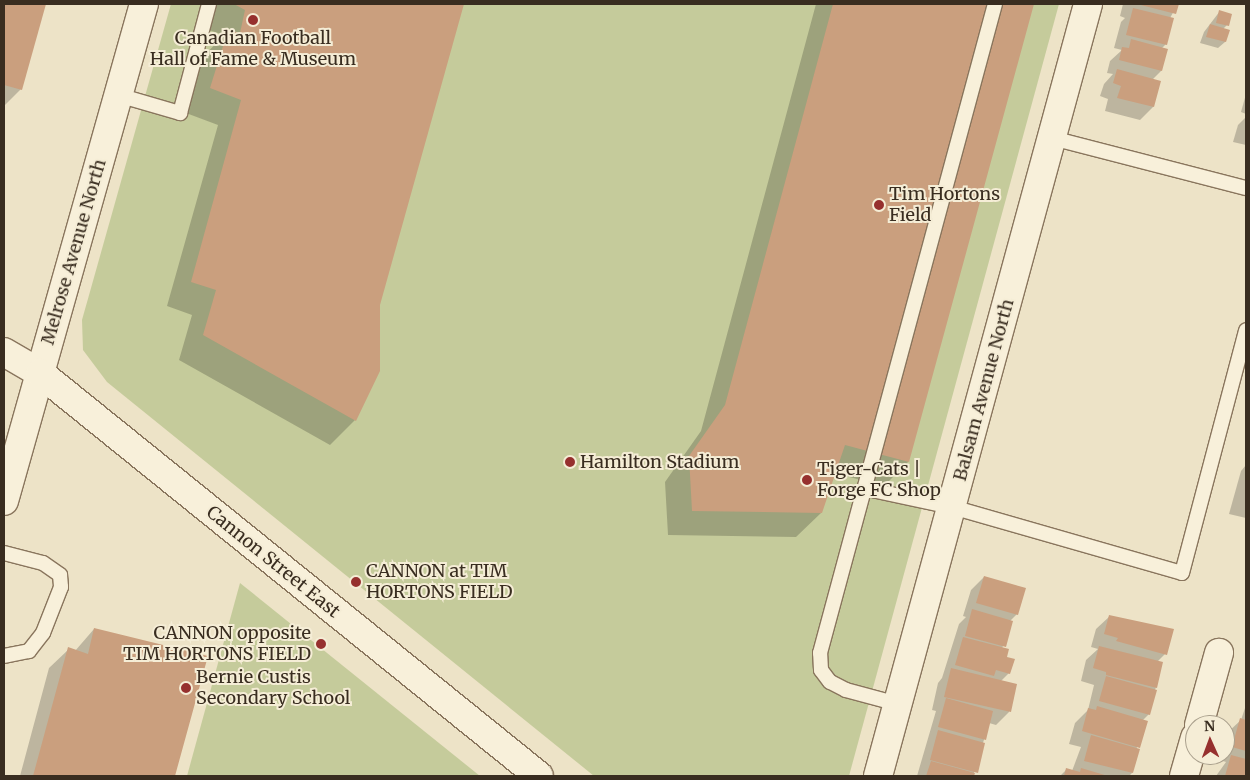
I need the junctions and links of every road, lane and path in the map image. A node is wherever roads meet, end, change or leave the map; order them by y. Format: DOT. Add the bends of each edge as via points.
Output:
graph roads {
  1 [pos="144,4"];
  2 [pos="209,4"];
  3 [pos="995,4"];
  4 [pos="1088,4"];
  5 [pos="118,95"];
  6 [pos="1052,138"];
  7 [pos="1246,188"];
  8 [pos="1246,330"];
  9 [pos="4,352"];
  10 [pos="40,373"];
  11 [pos="867,489"];
  12 [pos="4,501"];
  13 [pos="952,507"];
  14 [pos="4,553"];
  15 [pos="1219,653"];
  16 [pos="4,656"];
  17 [pos="898,704"];
  18 [pos="1202,715"];
  19 [pos="539,776"];
  20 [pos="878,776"];
  1 -- 5 [label="street, Melrose Avenue North"];
  2 -- 5 [label="lane" via="180,113"];
  3 -- 11 [label="lane"];
  4 -- 6 [label="street, Balsam Avenue North"];
  5 -- 10 [label="street, Melrose Avenue North"];
  6 -- 7 [label="lane"];
  6 -- 13 [label="street, Balsam Avenue North"];
  8 -- 13 [label="lane" via="1182,573"];
  9 -- 10 [label="street, Cannon Street East"];
  10 -- 12 [label="street, Melrose Avenue North"];
  10 -- 19 [label="street, Cannon Street East"];
  11 -- 13 [label="lane"];
  11 -- 17 [label="lane" via="820,653 821,670 830,682 846,690"];
  13 -- 17 [label="street, Balsam Avenue North"];
  14 -- 16 [label="lane" via="43,563 60,575 61,587 43,633 29,651"];
  15 -- 18 [label="street"];
  17 -- 20 [label="street, Balsam Avenue North"];
}
